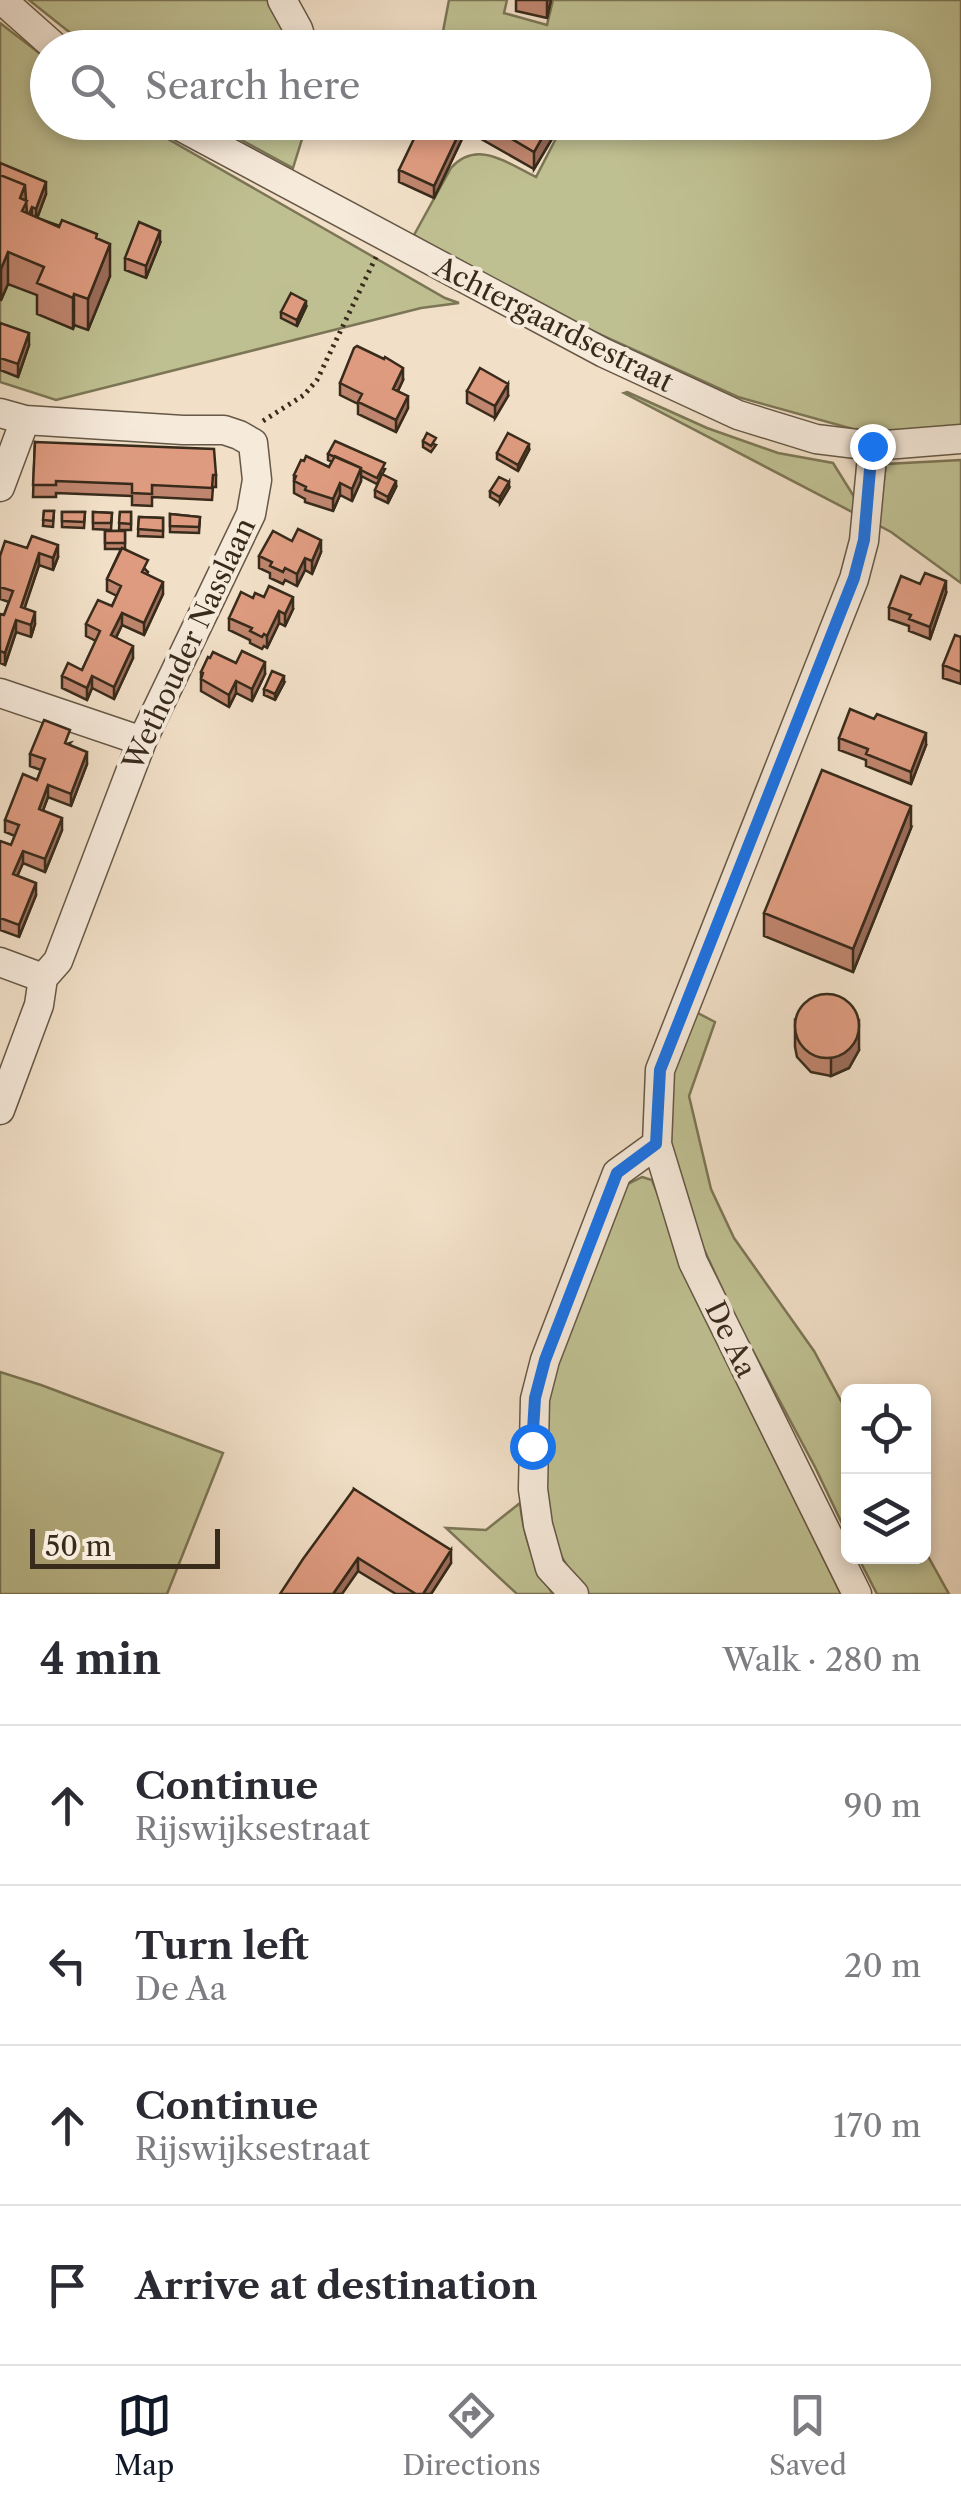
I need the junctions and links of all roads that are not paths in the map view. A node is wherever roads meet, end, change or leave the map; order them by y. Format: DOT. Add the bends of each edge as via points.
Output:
graph roads {
  1 [pos="2,0"];
  2 [pos="282,0"];
  3 [pos="36,30"];
  4 [pos="298,30"];
  5 [pos="205,140"];
  6 [pos="12,416"];
  7 [pos="961,439"];
  8 [pos="872,446"];
  9 [pos="0,487"];
  10 [pos="0,693"];
  11 [pos="142,741"];
  12 [pos="0,962"];
  13 [pos="43,978"];
  14 [pos="0,1110"];
  15 [pos="656,1144"];
  16 [pos="574,1594"];
  17 [pos="857,1594"];
  1 -- 3 [label="street"];
  2 -- 4 [label="street"];
  5 -- 8 [label="street, Achtergaardsestraat" via="604,353 738,414 816,439"];
  6 -- 9 [label="street"];
  6 -- 11 [label="street, Wethouder Nasslaan" via="224,430 253,443 257,480 251,514"];
  7 -- 8 [label="street, Achtergaardsestraat"];
  8 -- 15 [label="street, De Aa" via="854,578 660,1070"];
  10 -- 11 [label="street"];
  11 -- 13 [label="street, Wethouder Nasslaan" via="58,961"];
  12 -- 13 [label="street"];
  13 -- 14 [label="street, Wethouder Nasslaan"];
  15 -- 16 [label="street" via="617,1173 535,1398 538,1525 550,1568"];
  15 -- 17 [label="street, De Aa" via="693,1262"];
}
